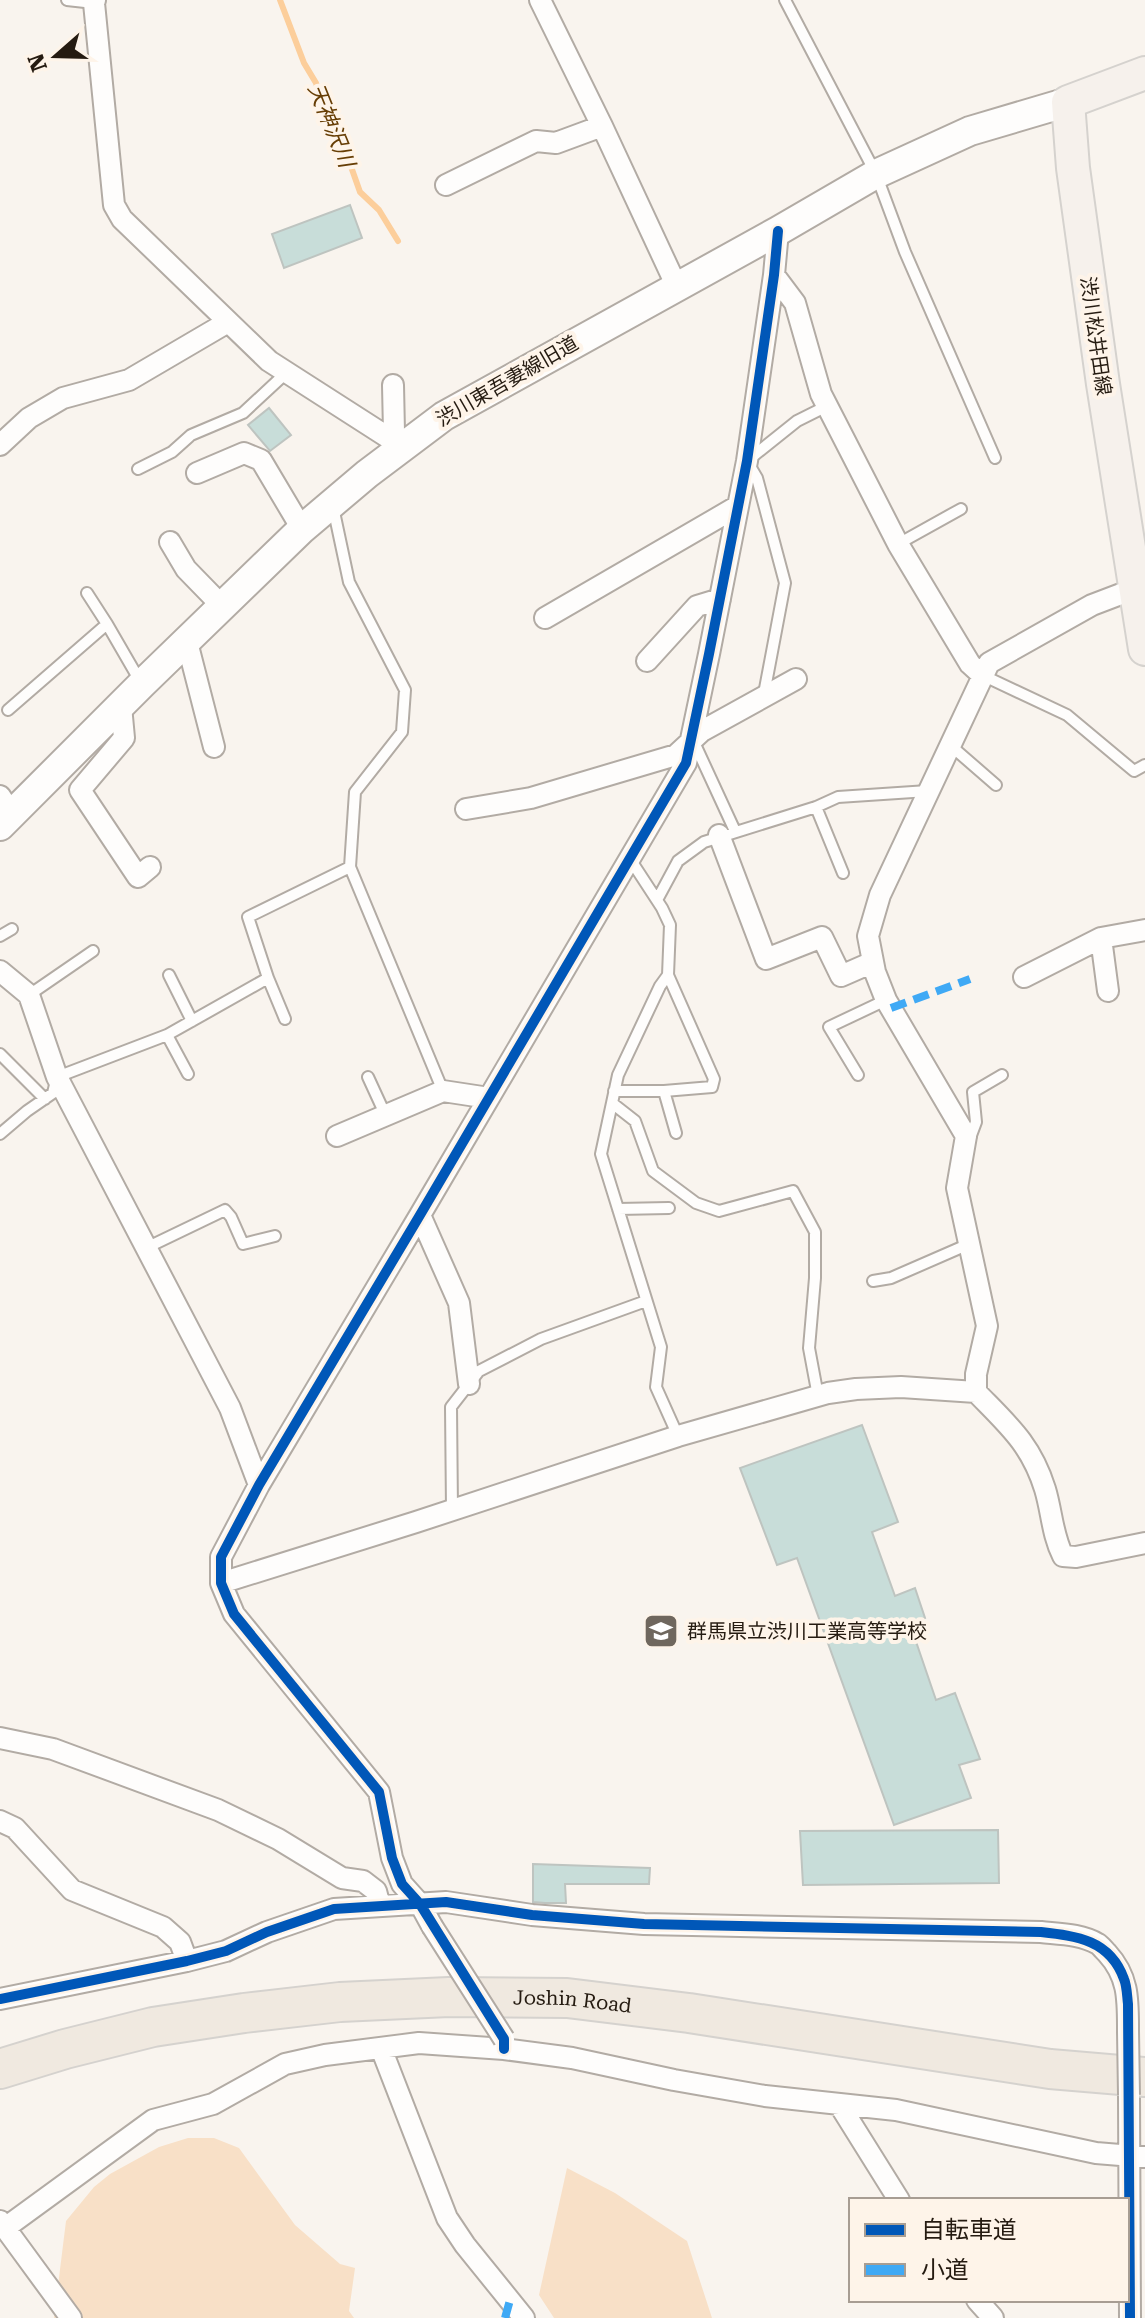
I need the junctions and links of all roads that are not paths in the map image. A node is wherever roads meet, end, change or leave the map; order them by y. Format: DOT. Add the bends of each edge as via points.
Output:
graph roads {
  1 [pos="67,0"];
  2 [pos="540,0"];
  3 [pos="785,0"];
  4 [pos="95,2"];
  5 [pos="1145,74"];
  6 [pos="1068,102"];
  7 [pos="602,126"];
  8 [pos="876,174"];
  9 [pos="446,185"];
  10 [pos="778,231"];
  11 [pos="774,275"];
  12 [pos="677,287"];
  13 [pos="228,322"];
  14 [pos="286,373"];
  15 [pos="393,385"];
  16 [pos="827,406"];
  17 [pos="0,445"];
  18 [pos="403,447"];
  19 [pos="995,458"];
  20 [pos="747,461"];
  21 [pos="138,469"];
  22 [pos="197,473"];
  23 [pos="332,502"];
  24 [pos="738,506"];
  25 [pos="961,509"];
  26 [pos="302,529"];
  27 [pos="170,542"];
  28 [pos="898,544"];
  29 [pos="1140,587"];
  30 [pos="87,593"];
  31 [pos="720,599"];
  32 [pos="223,607"];
  33 [pos="545,618"];
  34 [pos="107,624"];
  35 [pos="187,642"];
  36 [pos="1145,649"];
  37 [pos="647,661"];
  38 [pos="982,675"];
  39 [pos="796,679"];
  40 [pos="142,684"];
  41 [pos="764,696"];
  42 [pos="121,706"];
  43 [pos="8,710"];
  44 [pos="692,738"];
  45 [pos="950,745"];
  46 [pos="214,747"];
  47 [pos="1145,765"];
  48 [pos="996,785"];
  49 [pos="928,791"];
  50 [pos="816,807"];
  51 [pos="466,809"];
  52 [pos="4,812"];
  53 [pos="727,833"];
  54 [pos="630,859"];
  55 [pos="150,867"];
  56 [pos="350,867"];
  57 [pos="843,873"];
  58 [pos="657,900"];
  59 [pos="12,929"];
  60 [pos="1145,930"];
  61 [pos="0,936"];
  62 [pos="1101,938"];
  63 [pos="93,951"];
  64 [pos="873,962"];
  65 [pos="0,971"];
  66 [pos="169,975"];
  67 [pos="668,975"];
  68 [pos="1024,977"];
  69 [pos="268,978"];
  70 [pos="1108,991"];
  71 [pos="29,995"];
  72 [pos="886,1000"];
  73 [pos="285,1019"];
  74 [pos="192,1021"];
  75 [pos="167,1035"];
  76 [pos="0,1054"];
  77 [pos="188,1074"];
  78 [pos="858,1075"];
  79 [pos="1002,1075"];
  80 [pos="57,1077"];
  81 [pos="368,1077"];
  82 [pos="443,1091"];
  83 [pos="614,1091"];
  84 [pos="664,1091"];
  85 [pos="489,1098"];
  86 [pos="45,1099"];
  87 [pos="612,1103"];
  88 [pos="385,1114"];
  89 [pos="676,1133"];
  90 [pos="0,1134"];
  91 [pos="337,1136"];
  92 [pos="962,1159"];
  93 [pos="669,1208"];
  94 [pos="618,1209"];
  95 [pos="420,1215"];
  96 [pos="275,1236"];
  97 [pos="969,1244"];
  98 [pos="146,1248"];
  99 [pos="873,1281"];
  100 [pos="646,1301"];
  101 [pos="469,1384"];
  102 [pos="976,1392"];
  103 [pos="818,1396"];
  104 [pos="678,1436"];
  105 [pos="259,1485"];
  106 [pos="452,1510"];
  107 [pos="1145,1543"];
  108 [pos="221,1583"];
  109 [pos="0,1738"];
  110 [pos="0,1821"];
  111 [pos="420,1904"];
  112 [pos="380,1906"];
  113 [pos="187,1961"];
  114 [pos="0,1999"];
  115 [pos="1137,2003"];
  116 [pos="1137,2041"];
  117 [pos="0,2042"];
  118 [pos="504,2044"];
  119 [pos="381,2048"];
  120 [pos="0,2069"];
  121 [pos="1137,2086"];
  122 [pos="839,2104"];
  123 [pos="1137,2157"];
  124 [pos="898,2198"];
  125 [pos="3,2224"];
  126 [pos="979,2302"];
  127 [pos="71,2318"];
  128 [pos="524,2318"];
  129 [pos="993,2318"];
  130 [pos="1130,2318"];
  1 -- 4 [label="lane"];
  2 -- 7 [label="street"];
  3 -- 8 [label="lane"];
  4 -- 13 [label="street" via="114,205 122,219"];
  5 -- 6 [label="main road"];
  6 -- 8 [label="street, 渋川東吾妻線旧道" via="970,131"];
  6 -- 29 [label="main road, 渋川松井田線" via="1073,168"];
  7 -- 9 [label="street" via="556,143 536,141"];
  7 -- 12 [label="street"];
  8 -- 10 [label="street, 渋川東吾妻線旧道"];
  8 -- 19 [label="lane"];
  10 -- 11 [label="street"];
  10 -- 12 [label="street, 渋川東吾妻線旧道"];
  11 -- 16 [label="street" via="795,303"];
  11 -- 20 [label="street"];
  12 -- 18 [label="street, 渋川東吾妻線旧道" via="444,416"];
  13 -- 14 [label="street"];
  13 -- 17 [label="street" via="129,380 63,398 29,418"];
  14 -- 18 [label="street"];
  14 -- 21 [label="lane" via="243,413 191,435 172,452"];
  15 -- 18 [label="street" via="394,432"];
  16 -- 20 [label="lane" via="797,421"];
  16 -- 28 [label="street"];
  18 -- 23 [label="street, 渋川東吾妻線旧道"];
  20 -- 24 [label="street"];
  20 -- 41 [label="lane" via="757,478 785,583"];
  22 -- 26 [label="street" via="244,453 261,460"];
  23 -- 26 [label="street, 渋川東吾妻線旧道"];
  23 -- 56 [label="lane" via="349,582 405,690 402,732 355,792"];
  24 -- 31 [label="street"];
  24 -- 33 [label="street"];
  25 -- 28 [label="lane"];
  26 -- 32 [label="street, 渋川東吾妻線旧道"];
  27 -- 32 [label="street" via="186,569"];
  28 -- 38 [label="street" via="970,664"];
  29 -- 36 [label="main road, 渋川松井田線"];
  29 -- 38 [label="street" via="1092,605 989,663"];
  30 -- 34 [label="lane"];
  31 -- 37 [label="street" via="697,606"];
  31 -- 44 [label="street"];
  32 -- 35 [label="street, 渋川東吾妻線旧道"];
  34 -- 40 [label="lane"];
  34 -- 43 [label="lane"];
  35 -- 40 [label="street, 渋川東吾妻線旧道"];
  35 -- 46 [label="street"];
  38 -- 45 [label="street"];
  38 -- 47 [label="lane" via="1067,715 1134,771"];
  39 -- 41 [label="street"];
  40 -- 42 [label="street, 渋川東吾妻線旧道"];
  41 -- 44 [label="street"];
  42 -- 52 [label="street, 渋川東吾妻線旧道"];
  42 -- 55 [label="street" via="124,738 80,790 138,877"];
  44 -- 51 [label="street" via="676,755 531,798"];
  44 -- 53 [label="lane"];
  44 -- 54 [label="street" via="686,763"];
  45 -- 48 [label="lane"];
  45 -- 49 [label="street"];
  49 -- 50 [label="lane" via="838,797"];
  49 -- 64 [label="street" via="880,895 868,936"];
  50 -- 53 [label="lane"];
  50 -- 57 [label="lane"];
  53 -- 58 [label="lane" via="678,861"];
  53 -- 64 [label="street" via="766,959 822,937 841,976"];
  54 -- 58 [label="lane"];
  54 -- 85 [label="street"];
  56 -- 69 [label="lane" via="248,917"];
  56 -- 82 [label="lane"];
  58 -- 67 [label="lane" via="670,925"];
  59 -- 61 [label="lane"];
  60 -- 62 [label="street"];
  62 -- 68 [label="street"];
  62 -- 70 [label="street"];
  63 -- 71 [label="lane"];
  64 -- 72 [label="street"];
  65 -- 71 [label="street"];
  66 -- 74 [label="lane"];
  67 -- 83 [label="lane"];
  67 -- 84 [label="lane" via="714,1079 712,1087"];
  69 -- 73 [label="lane"];
  69 -- 74 [label="lane"];
  71 -- 80 [label="street"];
  72 -- 78 [label="lane" via="829,1027"];
  72 -- 92 [label="street" via="966,1136"];
  74 -- 75 [label="lane"];
  75 -- 77 [label="lane"];
  75 -- 80 [label="lane"];
  76 -- 86 [label="lane"];
  79 -- 92 [label="lane" via="973,1092 976,1122"];
  80 -- 86 [label="lane" via="53,1093"];
  80 -- 98 [label="street"];
  81 -- 88 [label="lane"];
  82 -- 85 [label="street"];
  82 -- 88 [label="street"];
  83 -- 84 [label="lane"];
  83 -- 87 [label="lane"];
  84 -- 89 [label="lane"];
  85 -- 95 [label="street"];
  86 -- 90 [label="lane"];
  87 -- 94 [label="lane" via="601,1154"];
  87 -- 103 [label="lane" via="635,1121 653,1171 696,1203 719,1211 793,1191 815,1232 809,1348"];
  88 -- 91 [label="street"];
  92 -- 97 [label="street" via="957,1188"];
  93 -- 94 [label="lane"];
  94 -- 100 [label="lane"];
  95 -- 101 [label="street" via="459,1303"];
  95 -- 105 [label="street"];
  96 -- 98 [label="lane" via="243,1244 225,1210"];
  97 -- 99 [label="lane"];
  97 -- 102 [label="street" via="987,1326"];
  98 -- 105 [label="street" via="230,1408"];
  100 -- 101 [label="lane" via="541,1339 479,1371"];
  100 -- 104 [label="lane" via="661,1347 656,1387"];
  101 -- 106 [label="lane" via="451,1407"];
  102 -- 103 [label="street" via="901,1387"];
  102 -- 107 [label="street" via="1031,1453 1063,1556"];
  103 -- 104 [label="street"];
  104 -- 106 [label="street"];
  105 -- 108 [label="street" via="221,1557"];
  106 -- 108 [label="street"];
  108 -- 111 [label="street" via="234,1614 379,1792 392,1858 402,1884"];
  109 -- 112 [label="street" via="53,1749 218,1810 342,1878 363,1881 376,1891"];
  110 -- 113 [label="street" via="15,1828 72,1890 163,1927 180,1942"];
  111 -- 112 [label="street"];
  111 -- 115 [label="street" via="446,1902 644,1924 1073,1935 1099,1944"];
  111 -- 118 [label="street, bridge"];
  112 -- 113 [label="street" via="334,1909"];
  113 -- 114 [label="street"];
  115 -- 116 [label="street"];
  116 -- 117 [label="highway, Joshin Road" via="1056,2046 678,1989 425,1973 239,1987 150,2001"];
  116 -- 121 [label="street, bridge"];
  118 -- 119 [label="street"];
  118 -- 122 [label="street" via="674,2080"];
  119 -- 125 [label="street" via="285,2064 213,2104 153,2120"];
  119 -- 128 [label="street" via="447,2218"];
  120 -- 121 [label="highway, Joshin Road" via="153,2027 244,2013 340,2002 567,1998"];
  121 -- 123 [label="street"];
  122 -- 123 [label="street" via="896,2110"];
  122 -- 124 [label="street"];
  123 -- 130 [label="street"];
  125 -- 127 [label="street"];
  126 -- 129 [label="street"];
}
